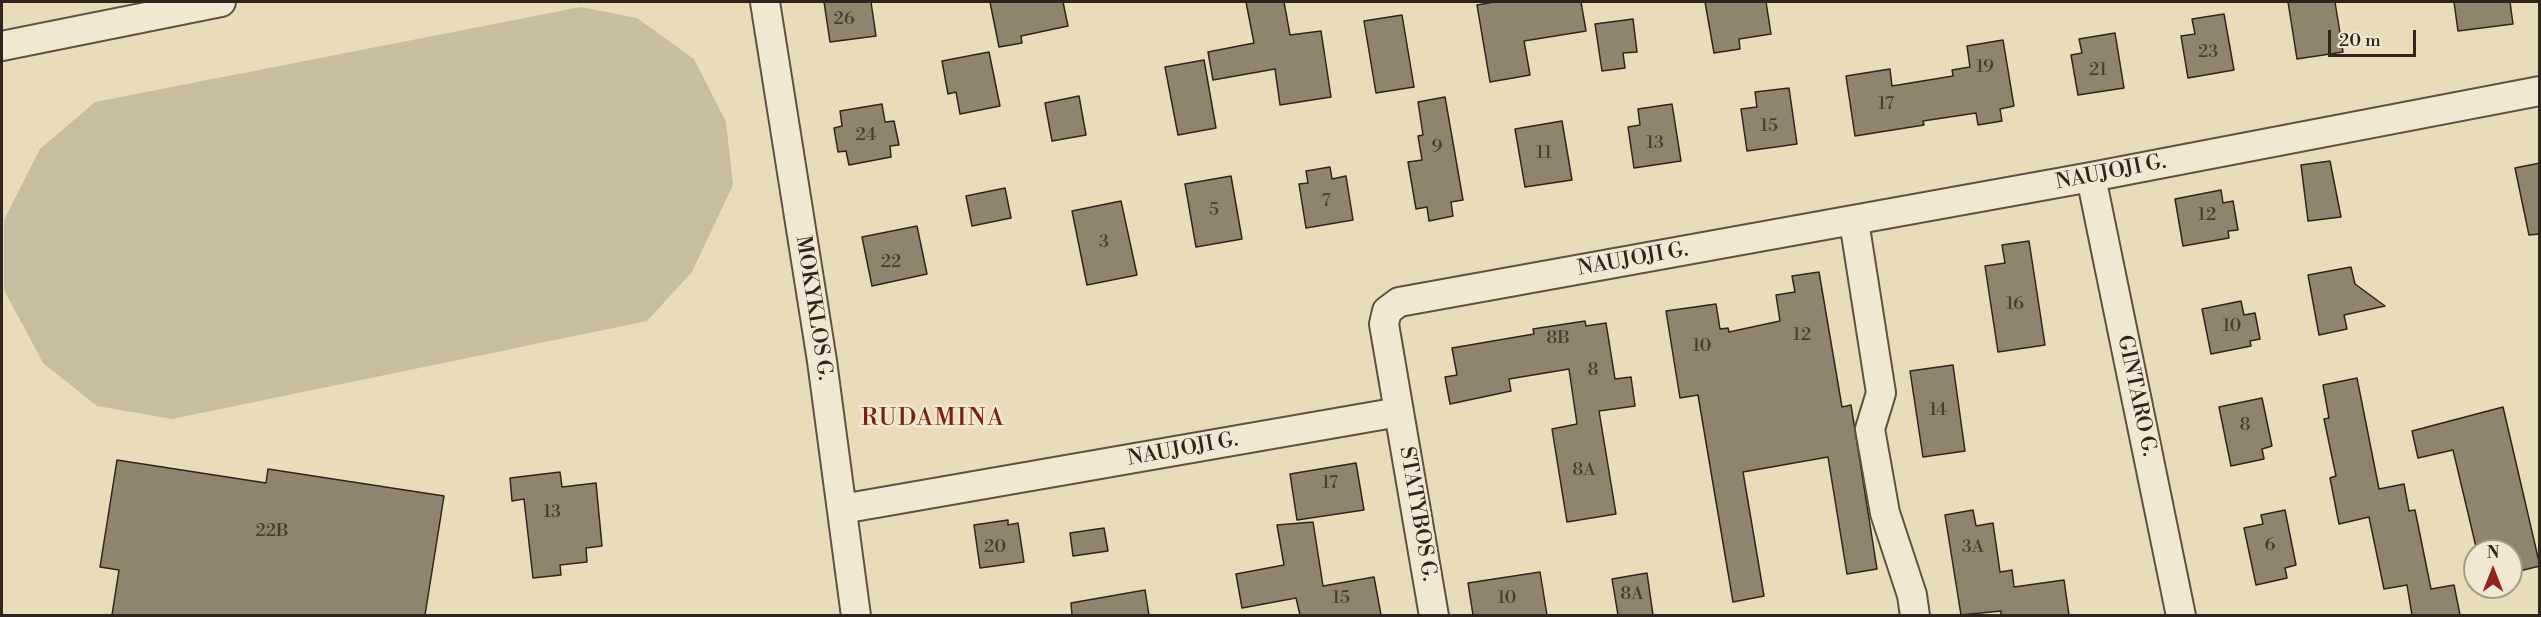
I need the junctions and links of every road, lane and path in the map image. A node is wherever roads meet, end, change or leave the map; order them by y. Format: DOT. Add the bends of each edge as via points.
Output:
graph roads {
  1 [pos="221,2"];
  2 [pos="765,2"];
  3 [pos="2,46"];
  4 [pos="2540,91"];
  5 [pos="2091,177"];
  6 [pos="1854,221"];
  7 [pos="1399,412"];
  8 [pos="842,509"];
  9 [pos="856,615"];
  10 [pos="1434,615"];
  11 [pos="1915,615"];
  12 [pos="2181,615"];
  1 -- 3 [label="street"];
  2 -- 8 [label="street, MOKYKLOS G."];
  4 -- 5 [label="street, NAUJOJI G."];
  5 -- 6 [label="street, NAUJOJI G."];
  5 -- 12 [label="street, GINTARO G."];
  6 -- 7 [label="street, NAUJOJI G." via="1399,302 1387,311 1384,324"];
  6 -- 11 [label="street" via="1881,393 1870,429 1885,513"];
  7 -- 8 [label="street, NAUJOJI G."];
  7 -- 10 [label="street, STATYBOS G."];
  8 -- 9 [label="street, MOKYKLOS G."];
}
